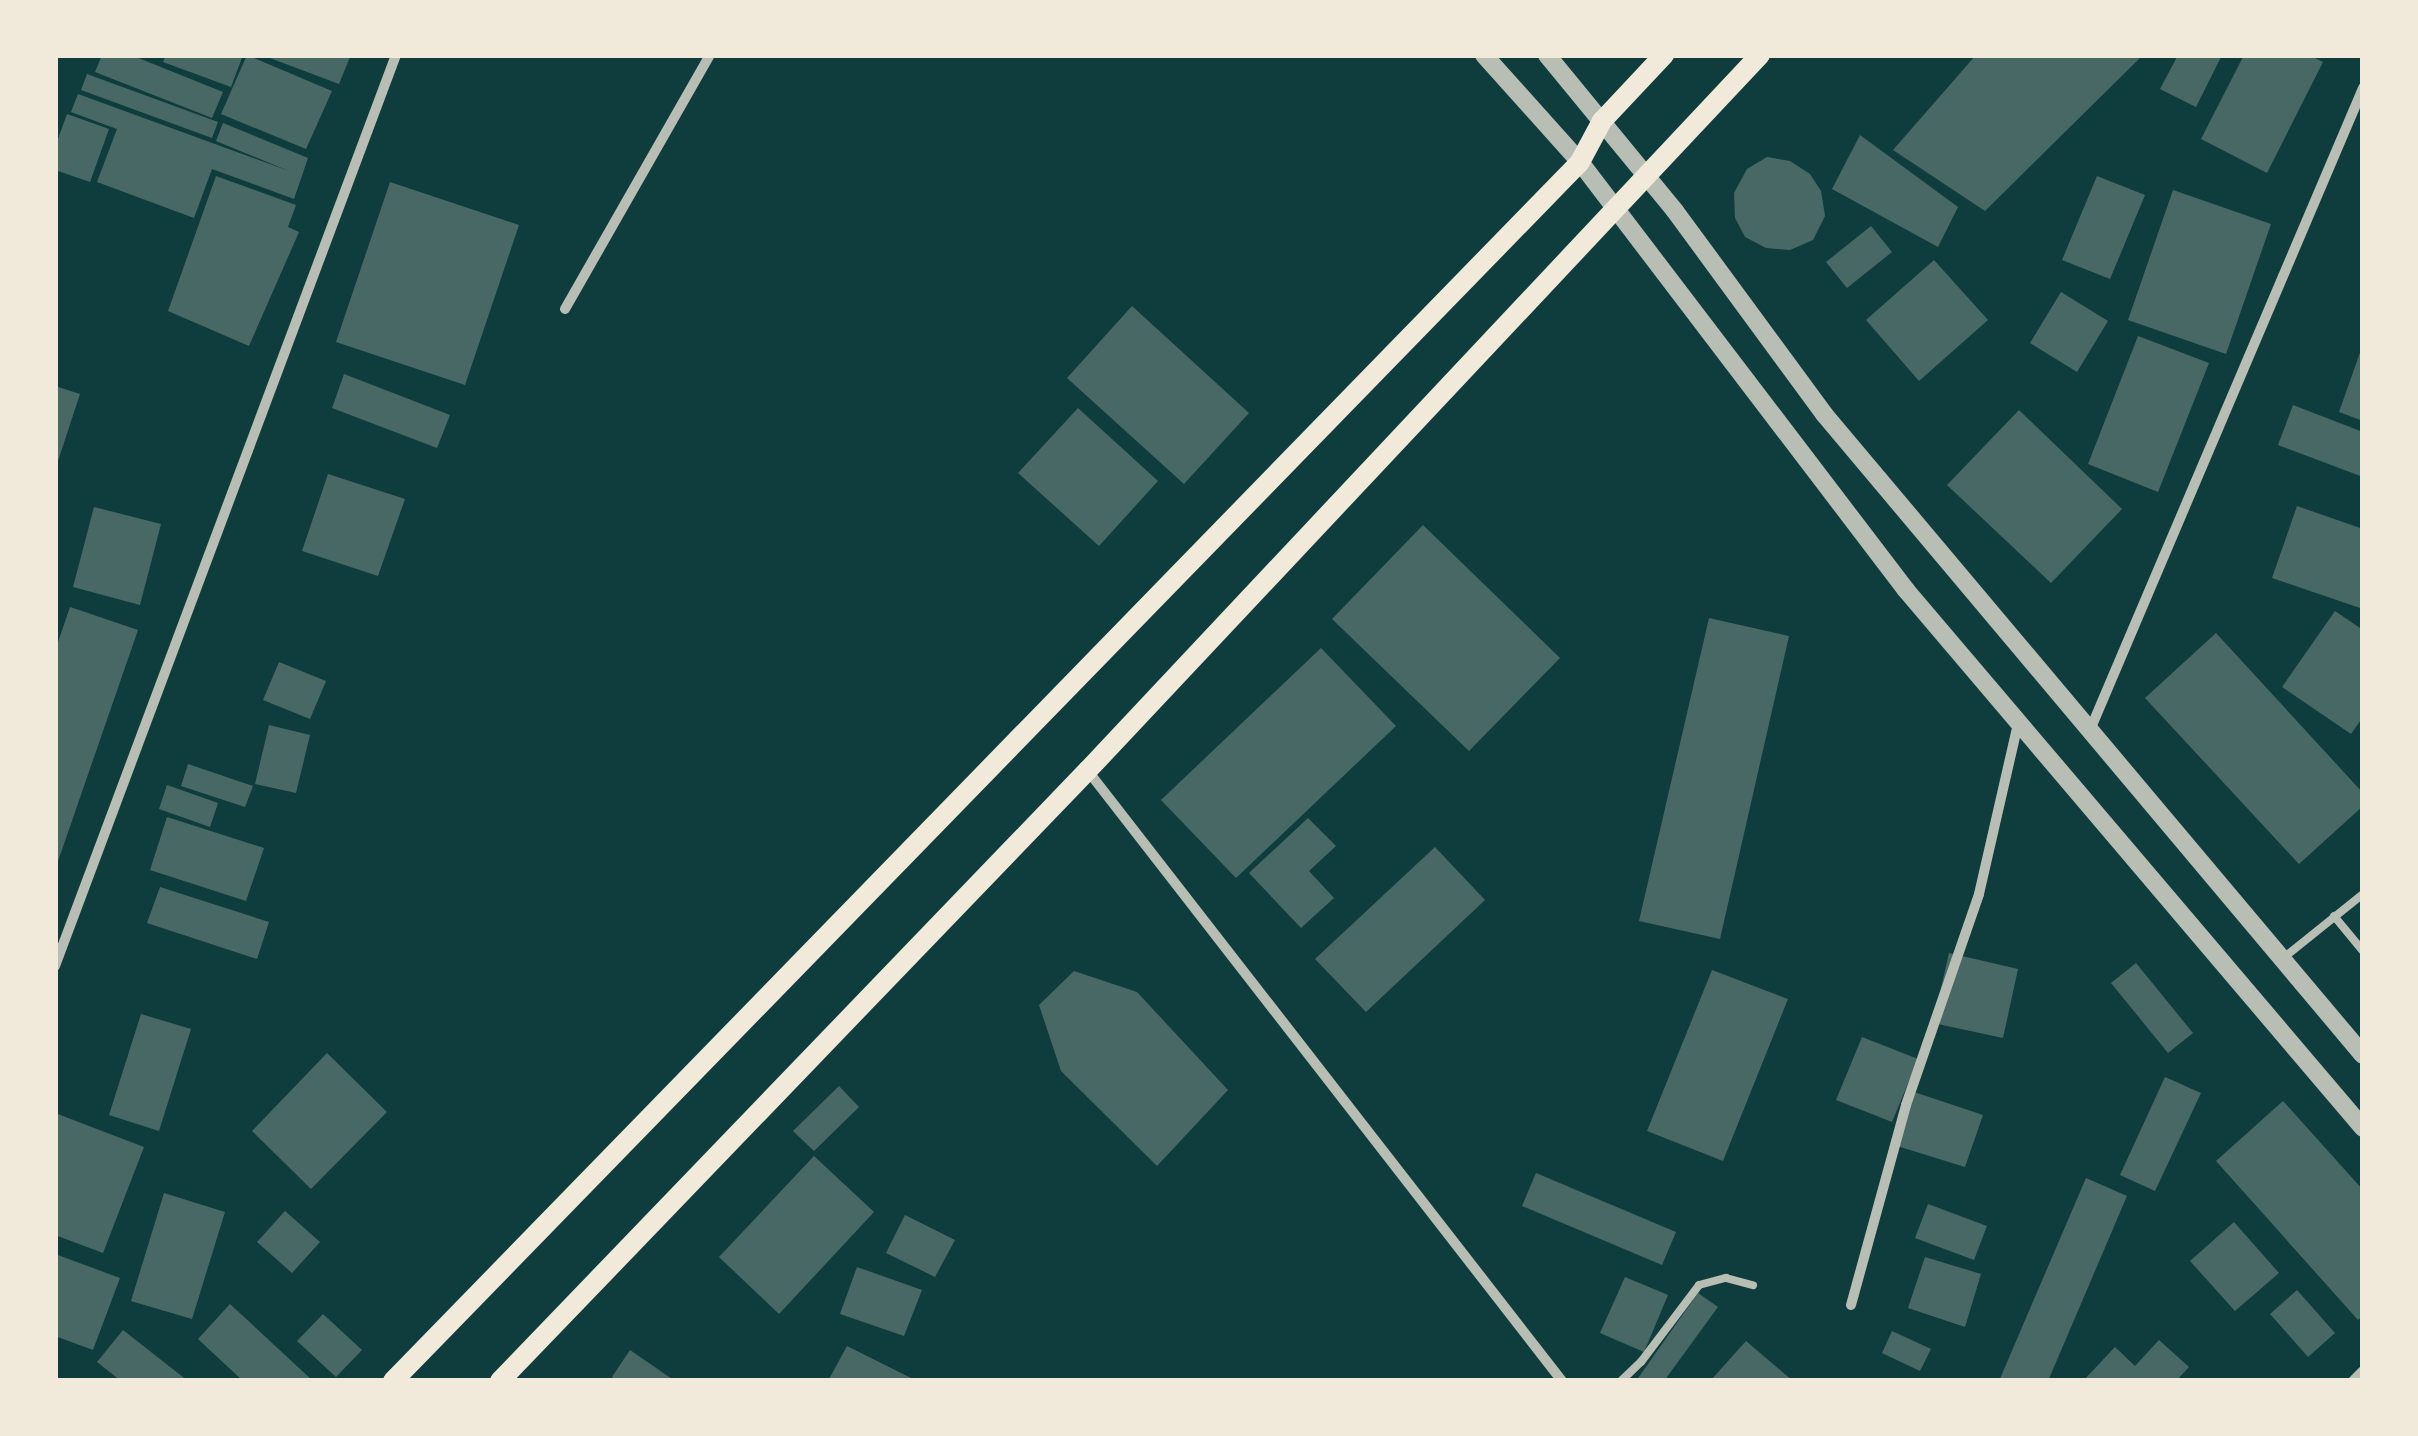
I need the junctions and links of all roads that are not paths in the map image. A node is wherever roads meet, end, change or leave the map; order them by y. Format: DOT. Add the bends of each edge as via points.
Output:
graph roads {
  1 [pos="396,55"];
  2 [pos="710,55"];
  3 [pos="1484,55"];
  4 [pos="1546,55"];
  5 [pos="1664,55"];
  6 [pos="1760,55"];
  7 [pos="2363,88"];
  8 [pos="1602,121"];
  9 [pos="1580,162"];
  10 [pos="1646,174"];
  11 [pos="1614,207"];
  12 [pos="565,309"];
  13 [pos="2019,719"];
  14 [pos="2090,730"];
  15 [pos="1088,770"];
  16 [pos="2363,894"];
  17 [pos="2334,916"];
  18 [pos="2363,952"];
  19 [pos="2282,959"];
  20 [pos="55,966"];
  21 [pos="2363,1055"];
  22 [pos="2363,1128"];
  23 [pos="1753,1286"];
  24 [pos="1851,1306"];
  25 [pos="2363,1371"];
  26 [pos="393,1381"];
  27 [pos="500,1381"];
  28 [pos="1562,1381"];
  29 [pos="1622,1381"];
  30 [pos="2353,1381"];
  1 -- 20 [label="street"];
  2 -- 12 [label="street"];
  3 -- 9 [label="street"];
  4 -- 8 [label="street"];
  5 -- 8 [label="main road"];
  6 -- 10 [label="main road"];
  7 -- 14 [label="street"];
  8 -- 9 [label="main road"];
  8 -- 10 [label="street"];
  9 -- 11 [label="street"];
  9 -- 26 [label="main road"];
  10 -- 11 [label="main road"];
  10 -- 14 [label="street" via="1824,414"];
  11 -- 13 [label="street" via="1906,590"];
  11 -- 15 [label="main road"];
  13 -- 22 [label="street"];
  13 -- 24 [label="street" via="1979,894 1906,1106"];
  14 -- 19 [label="street"];
  15 -- 27 [label="main road"];
  15 -- 28 [label="street"];
  16 -- 17 [label="lane"];
  17 -- 18 [label="lane"];
  17 -- 19 [label="lane"];
  19 -- 21 [label="street"];
  23 -- 29 [label="lane" via="1726,1278 1700,1285"];
  25 -- 30 [label="street"];
}
